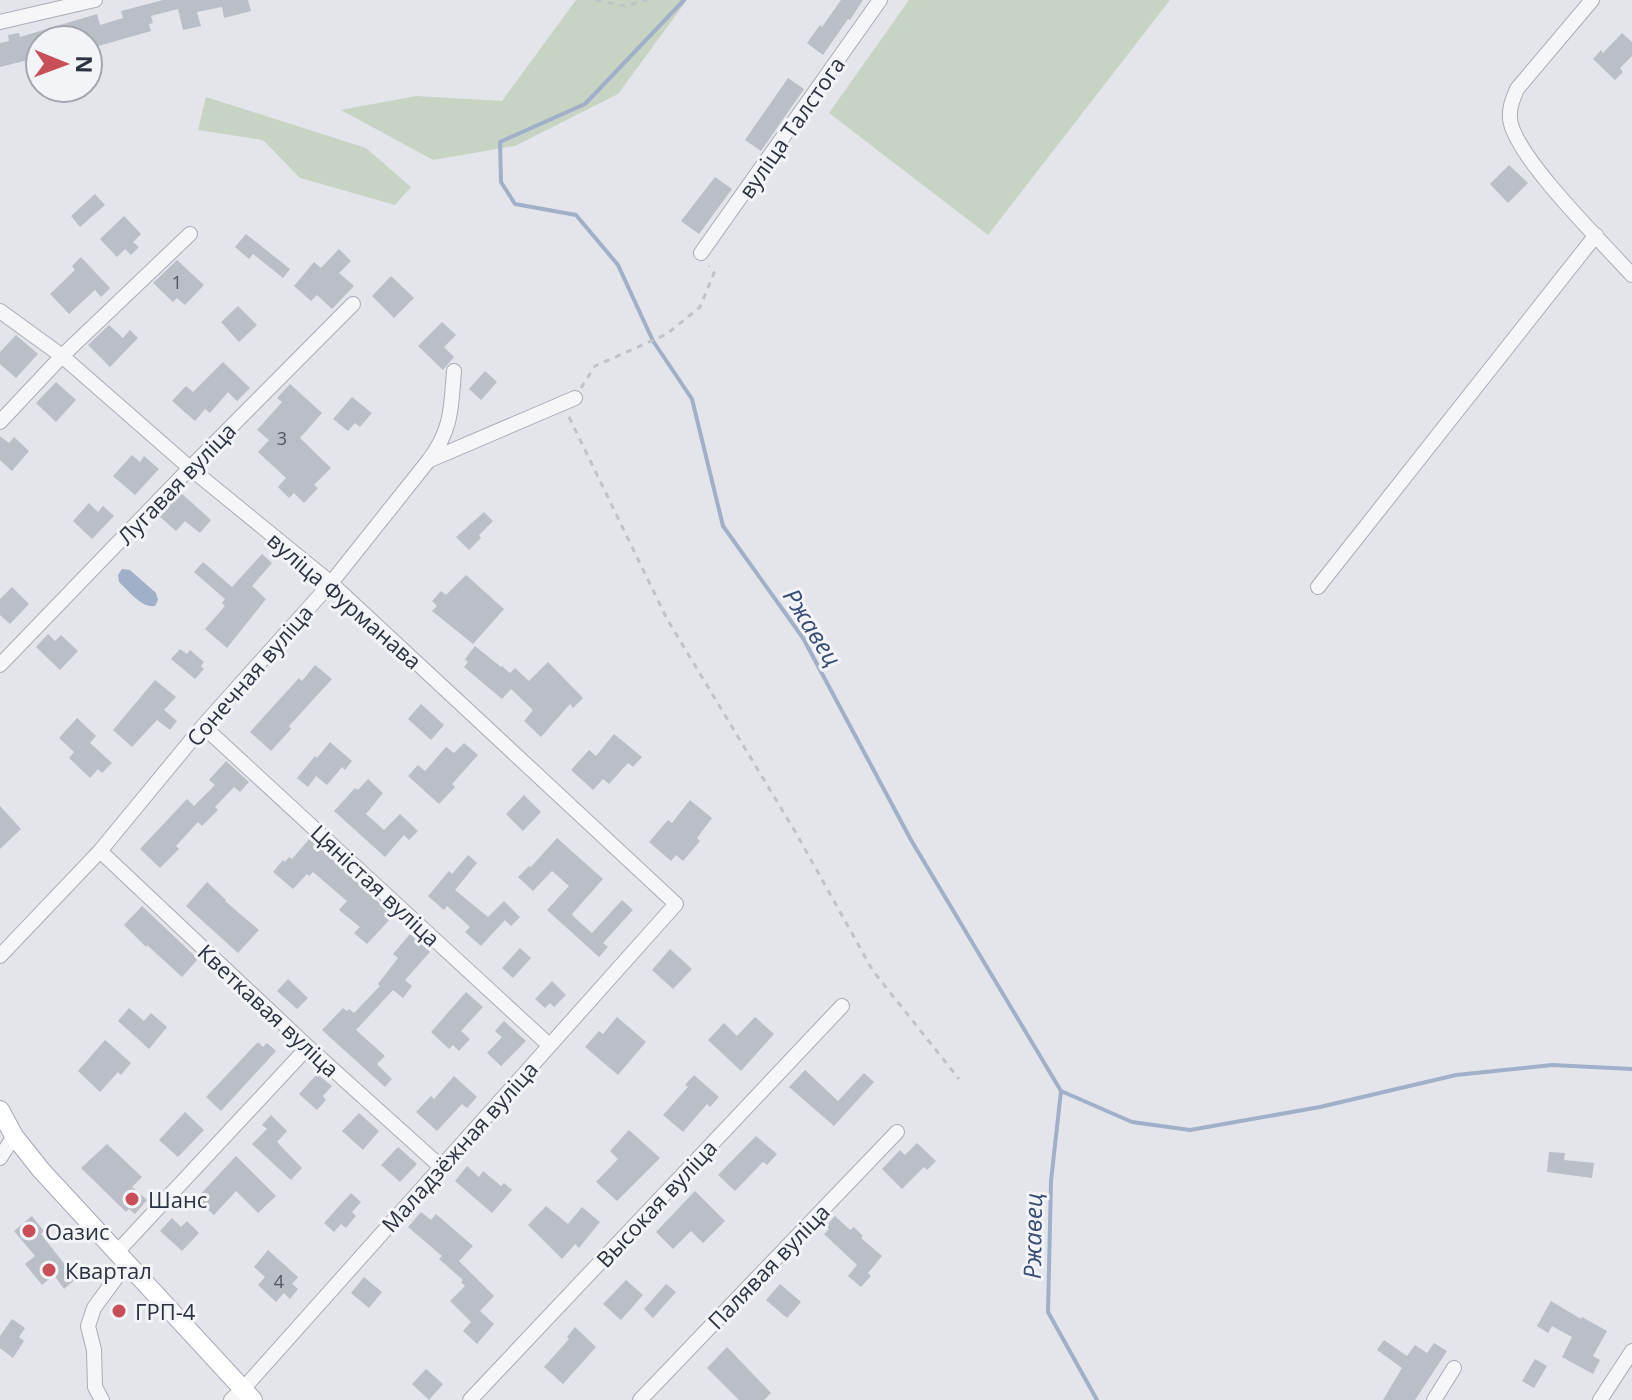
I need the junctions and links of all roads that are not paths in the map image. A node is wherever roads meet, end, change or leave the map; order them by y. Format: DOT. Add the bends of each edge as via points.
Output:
graph roads {
  1 [pos="95,0"];
  2 [pos="880,0"];
  3 [pos="1592,0"];
  4 [pos="0,22"];
  5 [pos="190,234"];
  6 [pos="1596,235"];
  7 [pos="701,253"];
  8 [pos="1632,275"];
  9 [pos="353,304"];
  10 [pos="0,311"];
  11 [pos="62,356"];
  12 [pos="454,371"];
  13 [pos="568,401"];
  14 [pos="0,422"];
  15 [pos="429,460"];
  16 [pos="190,468"];
  17 [pos="331,583"];
  18 [pos="1318,587"];
  19 [pos="0,665"];
  20 [pos="203,726"];
  21 [pos="100,851"];
  22 [pos="676,904"];
  23 [pos="0,956"];
  24 [pos="842,1006"];
  25 [pos="549,1045"];
  26 [pos="308,1047"];
  27 [pos="0,1110"];
  28 [pos="897,1132"];
  29 [pos="14,1136"];
  30 [pos="0,1158"];
  31 [pos="441,1167"];
  32 [pos="122,1257"];
  33 [pos="1632,1351"];
  34 [pos="1454,1368"];
  35 [pos="243,1396"];
  36 [pos="102,1400"];
  37 [pos="470,1400"];
  38 [pos="640,1400"];
  39 [pos="1434,1400"];
  40 [pos="1600,1400"];
  1 -- 4 [label="street"];
  2 -- 7 [label="street, вуліца Талстога"];
  3 -- 6 [label="street" via="1517,89 1510,118 1529,157"];
  5 -- 11 [label="street"];
  6 -- 8 [label="street"];
  6 -- 18 [label="street"];
  9 -- 16 [label="street, Лугавая вуліца"];
  10 -- 11 [label="street, вуліца Фурманава"];
  11 -- 14 [label="street"];
  11 -- 16 [label="street, вуліца Фурманава"];
  12 -- 15 [label="street, Сонечная вуліца" via="447,430"];
  13 -- 15 [label="street"];
  15 -- 17 [label="street, Сонечная вуліца"];
  16 -- 17 [label="street, вуліца Фурманава"];
  16 -- 19 [label="street, Лугавая вуліца"];
  17 -- 20 [label="street, Сонечная вуліца"];
  17 -- 22 [label="street, вуліца Фурманава"];
  20 -- 21 [label="street, Сонечная вуліца"];
  20 -- 25 [label="street, Цяністая вуліца"];
  21 -- 23 [label="street, Сонечная вуліца"];
  21 -- 26 [label="street, Кветкавая вуліца"];
  22 -- 25 [label="street, Маладзёжная вуліца"];
  24 -- 37 [label="street, Высокая вуліца"];
  25 -- 31 [label="street, Маладзёжная вуліца"];
  26 -- 31 [label="street, Кветкавая вуліца"];
  26 -- 32 [label="street"];
  27 -- 29 [label="main road"];
  28 -- 38 [label="street, Палявая вуліца"];
  29 -- 30 [label="street"];
  29 -- 32 [label="main road"];
  31 -- 35 [label="street, Маладзёжная вуліца"];
  32 -- 35 [label="main road"];
  32 -- 36 [label="street" via="88,1326 95,1387"];
  33 -- 40 [label="street"];
  34 -- 39 [label="street"];
}
